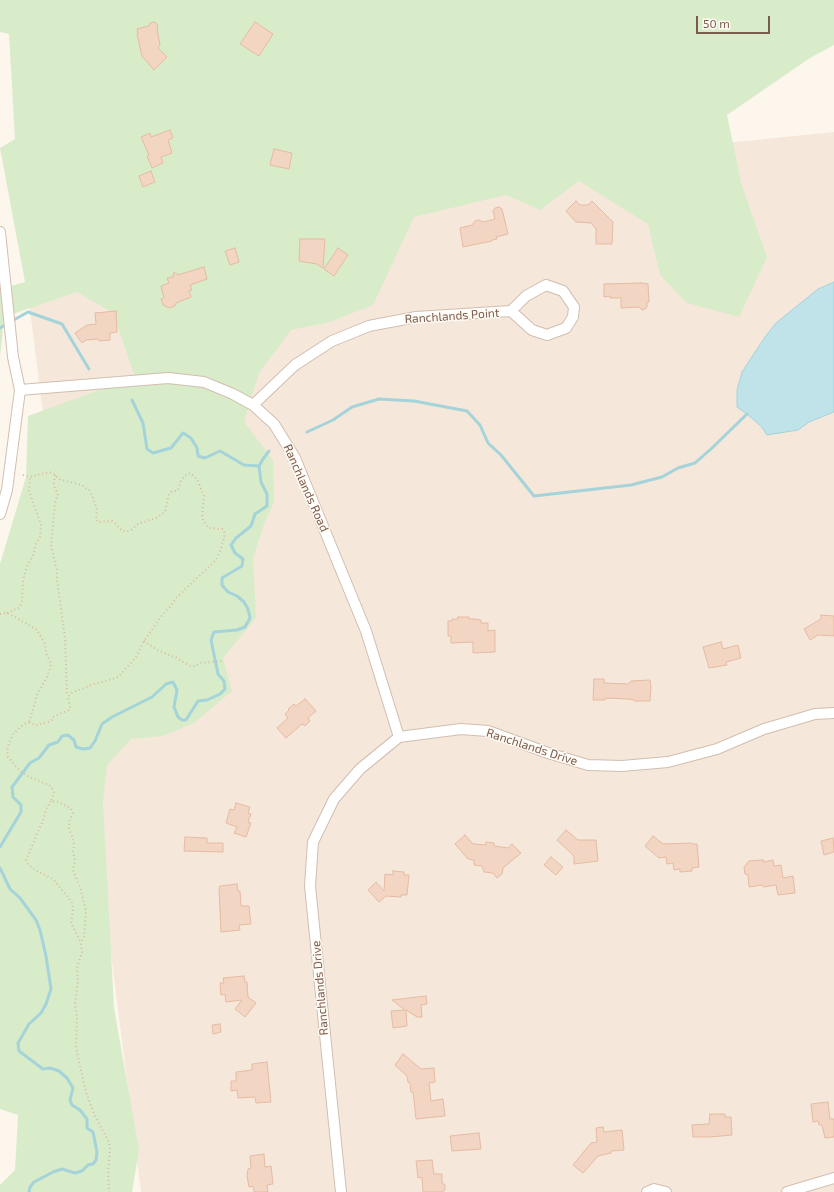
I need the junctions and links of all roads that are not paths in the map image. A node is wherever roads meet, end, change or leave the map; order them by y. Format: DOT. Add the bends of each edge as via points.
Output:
graph roads {
  1 [pos="0,232"];
  2 [pos="511,312"];
  3 [pos="20,390"];
  4 [pos="253,405"];
  5 [pos="0,514"];
  6 [pos="834,713"];
  7 [pos="400,737"];
  8 [pos="834,1178"];
  9 [pos="341,1192"];
  10 [pos="647,1192"];
  11 [pos="666,1192"];
  12 [pos="787,1192"];
  1 -- 3 [label="street" via="13,357"];
  2 -- 2 [label="street, Ranchlands Point" via="532,330 547,334 566,328 574,317 574,306 563,291 546,285 526,296"];
  2 -- 4 [label="street, Ranchlands Point" via="416,317 369,326 332,341 295,365"];
  3 -- 4 [label="street, Ranchlands Road" via="168,378 204,382"];
  3 -- 5 [label="street" via="7,490"];
  4 -- 7 [label="street, Ranchlands Road" via="274,424 295,458 366,631"];
  6 -- 7 [label="street, Ranchlands Drive" via="815,714 771,727 717,749 668,762 622,766 588,765 488,731 461,730"];
  7 -- 9 [label="street, Ranchlands Drive" via="360,769 334,799 313,842 310,886"];
  8 -- 12 [label="street"];
  10 -- 11 [label="street" via="654,1189"];
}
